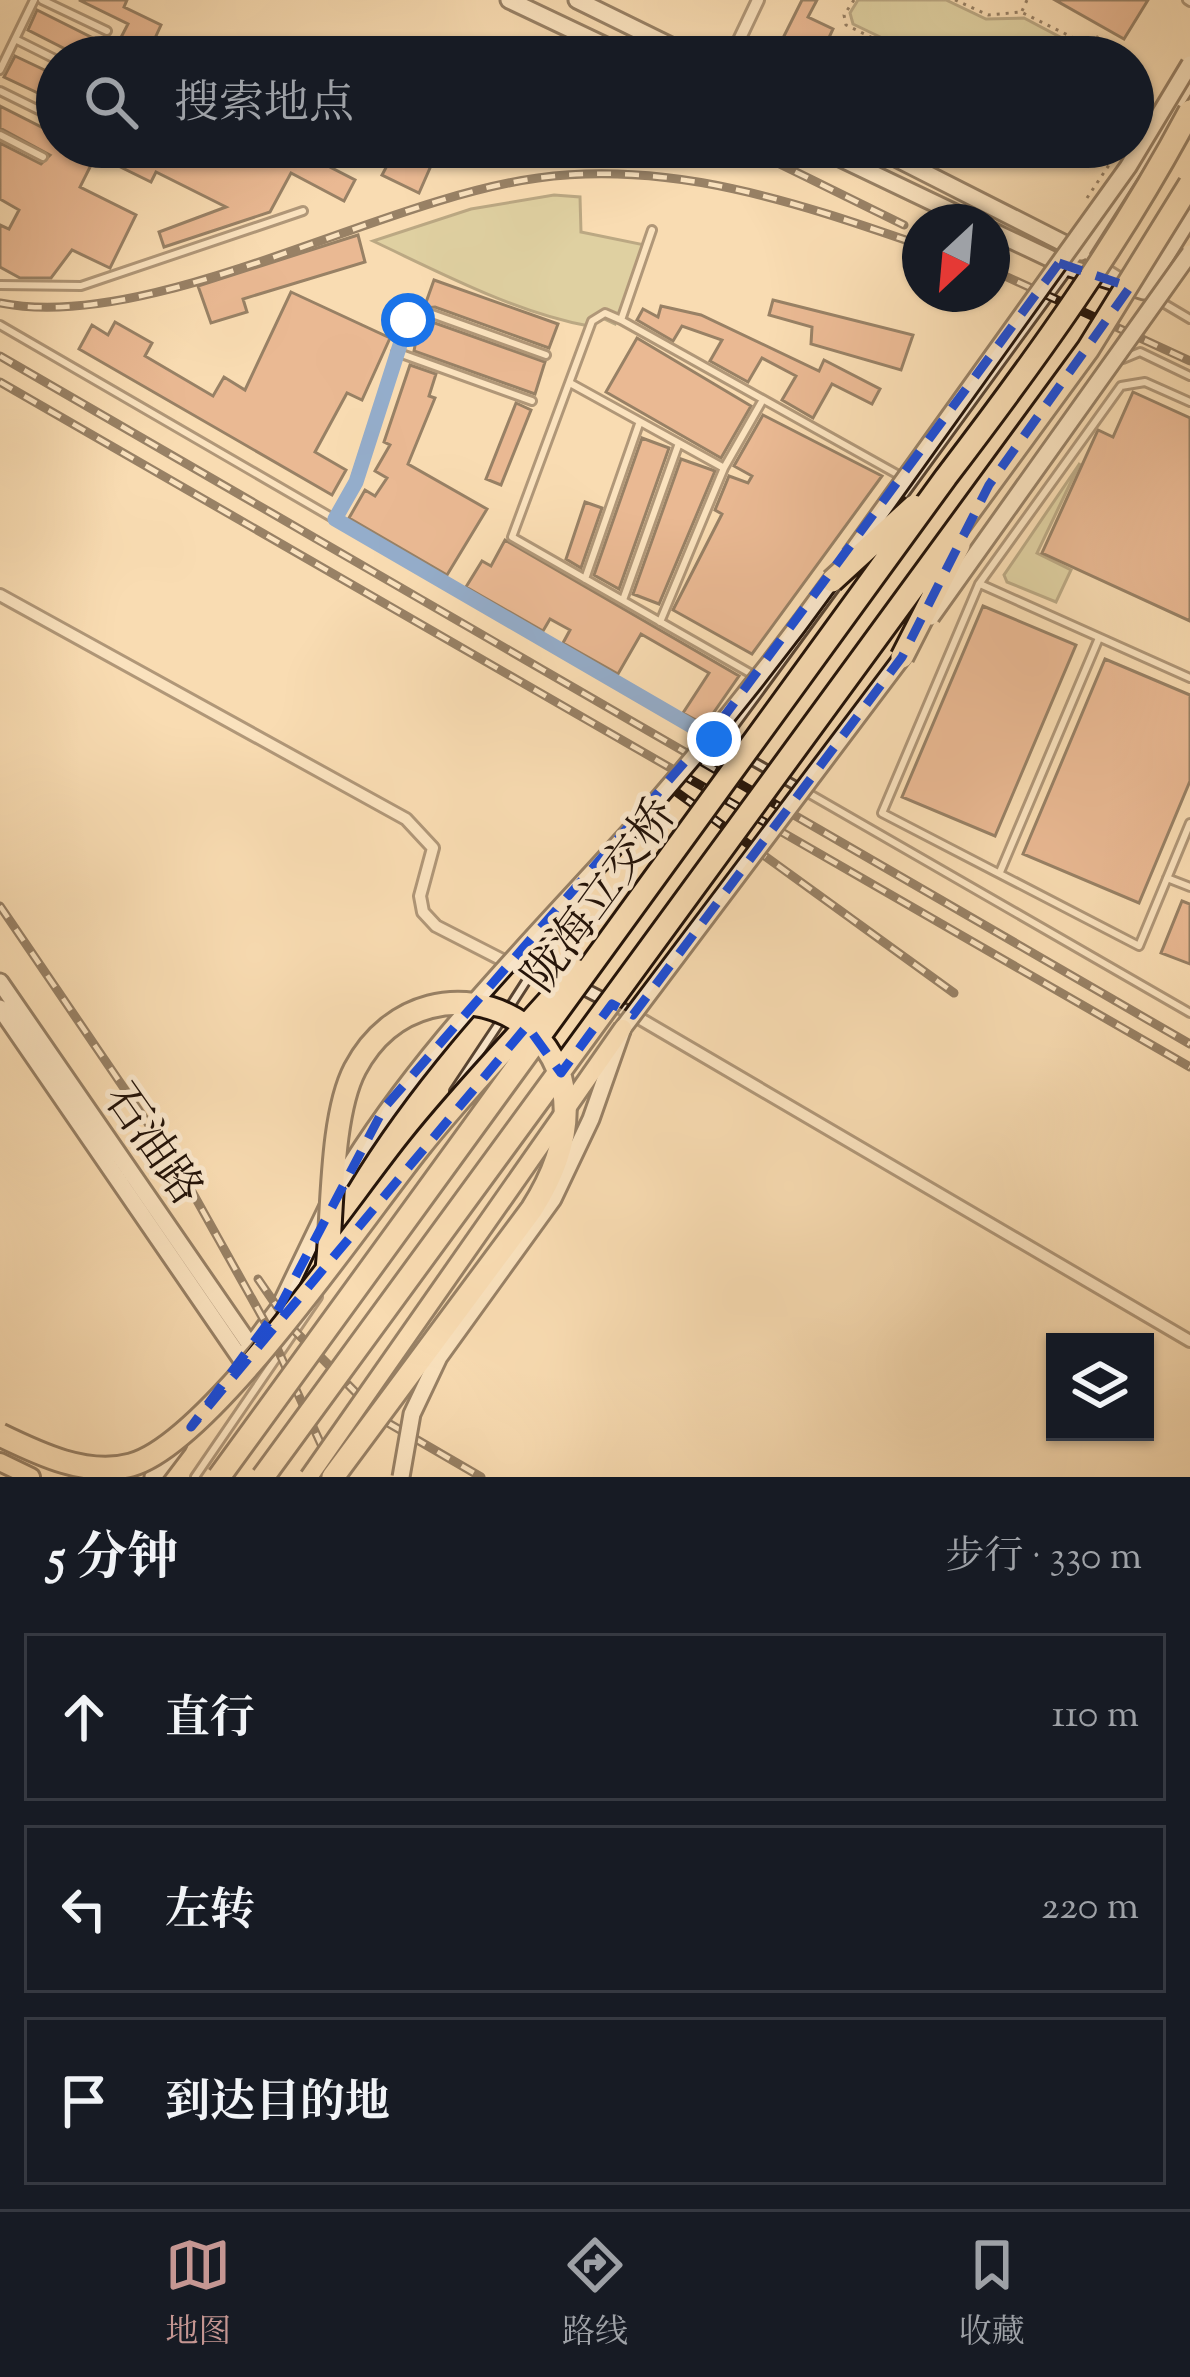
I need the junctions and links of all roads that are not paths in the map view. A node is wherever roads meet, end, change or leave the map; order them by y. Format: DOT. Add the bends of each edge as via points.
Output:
graph roads {
  1 [pos="38,0"];
  2 [pos="509,0"];
  3 [pos="577,0"];
  4 [pos="758,0"];
  5 [pos="107,31"];
  6 [pos="585,36"];
  7 [pos="650,36"];
  8 [pos="741,36"];
  9 [pos="15,39"];
  10 [pos="36,49"];
  11 [pos="1190,64"];
  12 [pos="0,70"];
  13 [pos="1190,80"];
  14 [pos="0,91"];
  15 [pos="36,109"];
  16 [pos="1190,111"];
  17 [pos="1154,123"];
  18 [pos="0,135"];
  19 [pos="1154,137"];
  20 [pos="36,153"];
  21 [pos="862,168"];
  22 [pos="915,168"];
  23 [pos="1126,168"];
  24 [pos="1134,168"];
  25 [pos="1190,184"];
  26 [pos="937,204"];
  27 [pos="303,211"];
  28 [pos="1190,217"];
  29 [pos="652,230"];
  30 [pos="1010,240"];
  31 [pos="1081,252"];
  32 [pos="1190,253"];
  33 [pos="1070,268"];
  34 [pos="0,285"];
  35 [pos="1144,291"];
  36 [pos="621,320"];
  37 [pos="1190,320"];
  38 [pos="0,326"];
  39 [pos="395,352"];
  40 [pos="546,355"];
  41 [pos="1190,376"];
  42 [pos="570,383"];
  43 [pos="532,401"];
  44 [pos="1190,402"];
  45 [pos="761,403"];
  46 [pos="640,422"];
  47 [pos="679,443"];
  48 [pos="724,468"];
  49 [pos="946,477"];
  50 [pos="913,483"];
  51 [pos="989,485"];
  52 [pos="335,519"];
  53 [pos="976,554"];
  54 [pos="585,579"];
  55 [pos="832,581"];
  56 [pos="980,584"];
  57 [pos="0,595"];
  58 [pos="623,601"];
  59 [pos="660,622"];
  60 [pos="1099,638"];
  61 [pos="902,658"];
  62 [pos="1190,679"];
  63 [pos="766,682"];
  64 [pos="714,739"];
  65 [pos="801,789"];
  66 [pos="1190,824"];
  67 [pos="677,851"];
  68 [pos="999,873"];
  69 [pos="1167,878"];
  70 [pos="1190,887"];
  71 [pos="538,964"];
  72 [pos="0,982"];
  73 [pos="0,1008"];
  74 [pos="1190,1013"];
  75 [pos="623,1028"];
  76 [pos="327,1270"];
  77 [pos="1190,1341"];
  78 [pos="246,1352"];
  79 [pos="0,1431"];
  80 [pos="0,1462"];
  81 [pos="31,1477"];
  82 [pos="98,1477"];
  83 [pos="153,1477"];
  84 [pos="195,1477"];
  85 [pos="218,1477"];
  86 [pos="262,1477"];
  87 [pos="309,1477"];
  88 [pos="333,1477"];
  89 [pos="401,1477"];
  1 -- 5 [label="lane"];
  1 -- 9 [label="lane"];
  2 -- 6 [label="main road"];
  3 -- 7 [label="main road"];
  4 -- 8 [label="street"];
  9 -- 10 [label="lane"];
  9 -- 12 [label="lane"];
  11 -- 17 [label="main road, bridge"];
  13 -- 19 [label="main road"];
  14 -- 15 [label="lane"];
  16 -- 49 [label="highway, 陇海立交桥, bridge" via="1062,326"];
  18 -- 20 [label="lane"];
  21 -- 26 [label="main road"];
  22 -- 31 [label="main road"];
  23 -- 55 [label="main road, bridge"];
  24 -- 31 [label="main road"];
  25 -- 51 [label="highway, 陇海立交桥, bridge" via="1088,349"];
  27 -- 34 [label="lane" via="81,286"];
  28 -- 35 [label="main road"];
  29 -- 36 [label="lane"];
  30 -- 33 [label="main road"];
  31 -- 33 [label="lane"];
  31 -- 35 [label="lane"];
  32 -- 53 [label="main road, bridge"];
  33 -- 35 [label="main road"];
  33 -- 50 [label="lane"];
  35 -- 37 [label="lane"];
  36 -- 42 [label="lane" via="598,314"];
  36 -- 45 [label="lane"];
  38 -- 52 [label="lane"];
  39 -- 40 [label="lane" via="408,320 432,314"];
  39 -- 43 [label="lane"];
  39 -- 52 [label="lane" via="356,482"];
  41 -- 53 [label="lane" via="1127,353"];
  42 -- 46 [label="lane"];
  42 -- 54 [label="lane" via="512,537"];
  44 -- 56 [label="lane" via="1145,382 1121,386"];
  45 -- 48 [label="lane"];
  45 -- 50 [label="lane"];
  46 -- 47 [label="lane"];
  46 -- 54 [label="lane"];
  47 -- 48 [label="lane"];
  47 -- 58 [label="lane"];
  48 -- 59 [label="lane"];
  49 -- 55 [label="highway, bridge"];
  49 -- 67 [label="highway, 陇海立交桥, bridge"];
  50 -- 63 [label="lane"];
  51 -- 61 [label="highway, bridge"];
  51 -- 86 [label="highway, 陇海立交桥, bridge"];
  52 -- 64 [label="lane"];
  53 -- 61 [label="main road, bridge"];
  53 -- 65 [label="lane"];
  54 -- 58 [label="lane"];
  55 -- 78 [label="main road, bridge" via="637,823 384,1108 279,1308"];
  56 -- 60 [label="lane"];
  56 -- 68 [label="lane" via="882,812"];
  57 -- 71 [label="street" via="406,819 433,848 423,912 514,966"];
  58 -- 59 [label="lane"];
  59 -- 63 [label="lane"];
  60 -- 62 [label="lane"];
  60 -- 68 [label="lane"];
  61 -- 75 [label="main road, bridge"];
  63 -- 64 [label="lane" via="731,730"];
  64 -- 65 [label="lane"];
  65 -- 74 [label="lane"];
  66 -- 69 [label="lane"];
  67 -- 76 [label="highway, bridge" via="421,1145"];
  67 -- 85 [label="highway, 陇海立交桥, bridge"];
  68 -- 69 [label="lane" via="1139,946"];
  69 -- 70 [label="lane"];
  71 -- 77 [label="street"];
  71 -- 84 [label="lane"];
  72 -- 78 [label="main road, 石油路"];
  73 -- 78 [label="main road, 石油路"];
  75 -- 87 [label="main road, bridge"];
  75 -- 89 [label="main road, bridge" via="553,1199 439,1358 412,1414"];
  76 -- 79 [label="highway, bridge" via="202,1418 159,1452 131,1465 71,1465"];
  76 -- 88 [label="highway, bridge" via="353,1073 385,1029 448,1005 500,1011 531,1030 563,1078 566,1134 558,1161 532,1209"];
  78 -- 83 [label="main road"];
  79 -- 82 [label="main road"];
  80 -- 81 [label="main road"];
}
